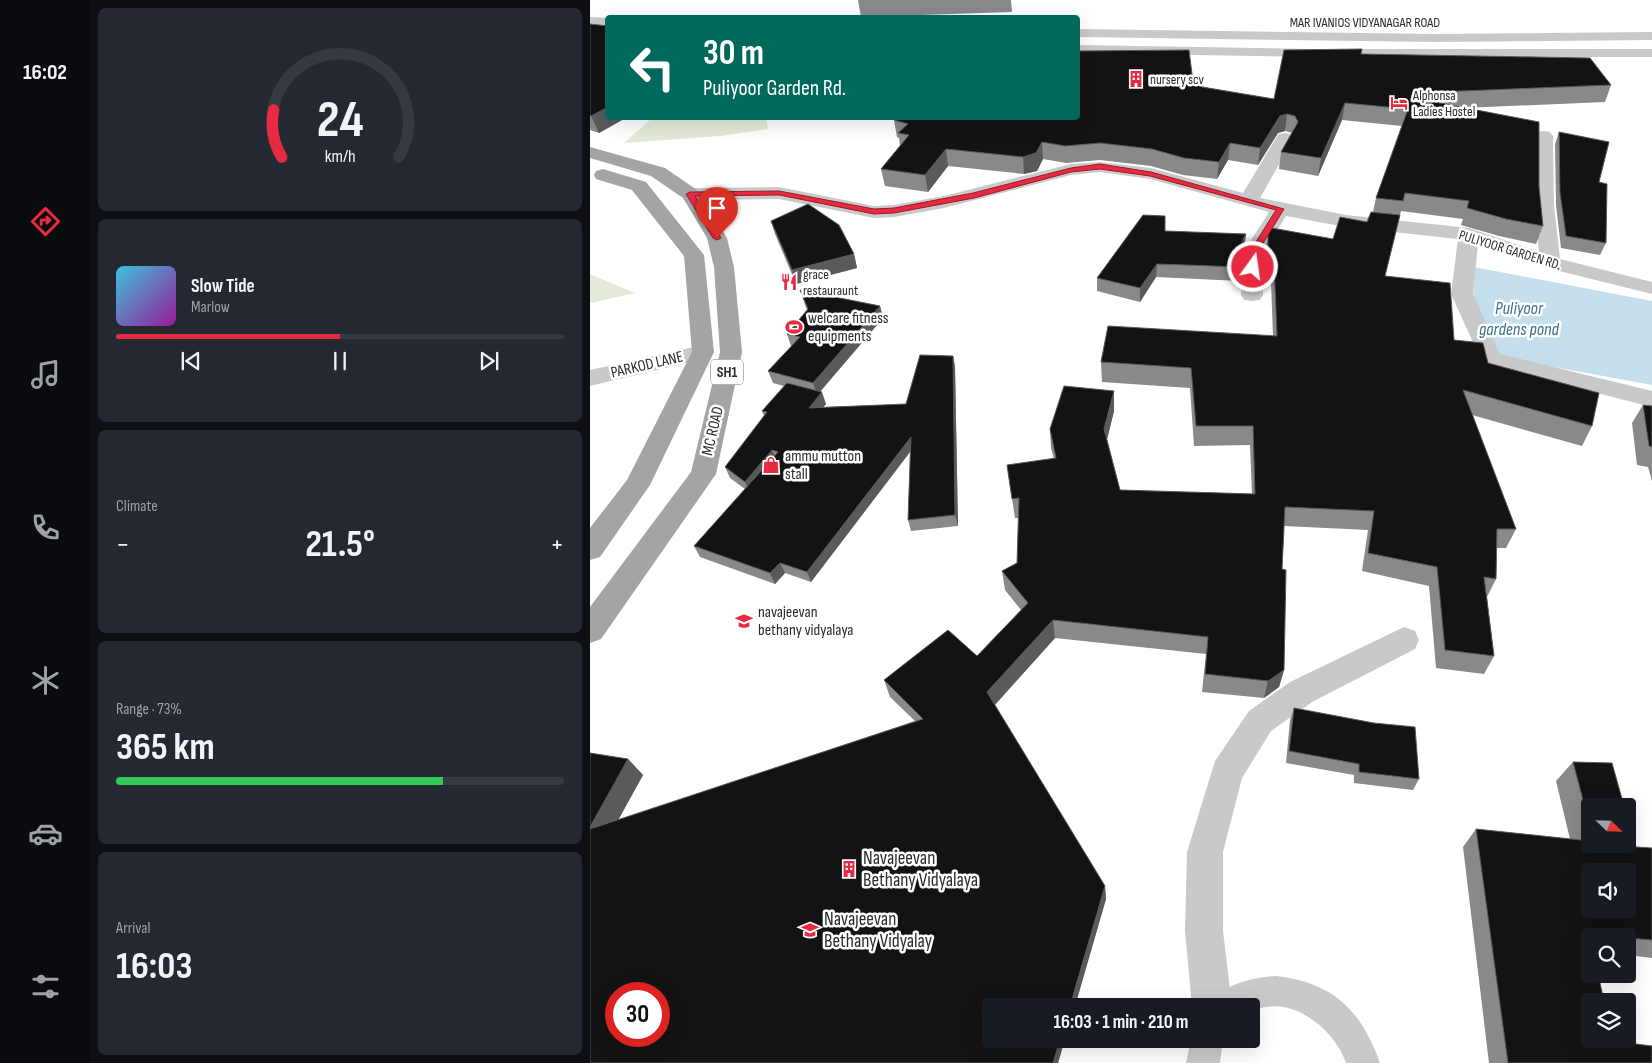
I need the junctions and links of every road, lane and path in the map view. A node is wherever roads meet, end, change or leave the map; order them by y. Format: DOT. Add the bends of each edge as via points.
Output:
graph roads {
  1 [pos="590,20"];
  2 [pos="605,22"];
  3 [pos="590,32"];
  4 [pos="1080,33"];
  5 [pos="605,34"];
  6 [pos="1652,36"];
  7 [pos="1080,49"];
  8 [pos="1652,53"];
  9 [pos="1544,136"];
  10 [pos="1285,138"];
  11 [pos="590,152"];
  12 [pos="590,170"];
  13 [pos="690,194"];
  14 [pos="1249,200"];
  15 [pos="1280,209"];
  16 [pos="1469,234"];
  17 [pos="1550,263"];
  18 [pos="1652,288"];
  19 [pos="1252,295"];
  20 [pos="703,352"];
  21 [pos="590,378"];
  22 [pos="1652,399"];
  23 [pos="590,549"];
  24 [pos="590,630"];
  25 [pos="1404,640"];
  26 [pos="1211,998"];
  27 [pos="1248,998"];
  28 [pos="1206,1048"];
  29 [pos="1203,1063"];
  30 [pos="1363,1063"];
  1 -- 2 [label="lane"];
  3 -- 5 [label="lane"];
  4 -- 6 [label="lane, MAR IVANIOS VIDYANAGAR ROAD" via="1434,38"];
  7 -- 8 [label="lane, MAR IVANIOS VIDYANAGAR ROAD" via="1312,54"];
  9 -- 17 [label="street" via="1544,205"];
  10 -- 14 [label="street"];
  11 -- 13 [label="main road, MC ROAD / SH1" via="658,172"];
  12 -- 20 [label="main road, SH1" via="639,186 694,255"];
  13 -- 14 [label="street, PULIYOOR GARDEN RD." via="779,193 874,212 894,211 953,200 1071,170 1100,167 1151,174"];
  13 -- 24 [label="main road, MC ROAD / SH1" via="717,238 724,267 731,352 704,474"];
  14 -- 15 [label="street, PULIYOOR GARDEN RD."];
  15 -- 16 [label="street, PULIYOOR GARDEN RD." via="1346,221"];
  15 -- 19 [label="street" via="1253,253"];
  16 -- 17 [label="street, PULIYOOR GARDEN RD."];
  16 -- 22 [label="street" via="1462,294 1491,359"];
  17 -- 18 [label="street, PULIYOOR GARDEN RD."];
  20 -- 21 [label="street, PARKOD LANE"];
  20 -- 23 [label="main road, SH1" via="637,485"];
  25 -- 26 [label="street" via="1301,692 1260,721 1227,772 1205,852 1204,932"];
  27 -- 30 [label="lane" via="1266,992 1293,993 1320,1005 1343,1025"];
  28 -- 29 [label="lane"];
}
